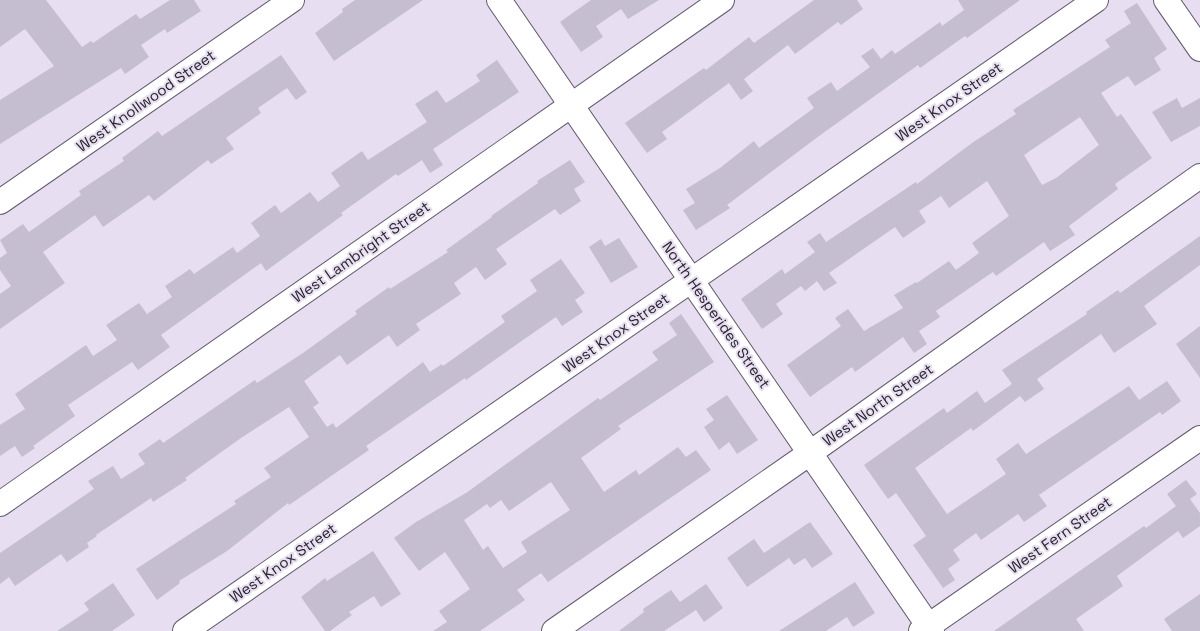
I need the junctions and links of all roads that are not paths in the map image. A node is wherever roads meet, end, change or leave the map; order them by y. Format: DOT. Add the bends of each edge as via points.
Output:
graph roads {
  1 [pos="292,0"];
  2 [pos="499,0"];
  3 [pos="722,0"];
  4 [pos="1096,0"];
  5 [pos="1166,0"];
  6 [pos="1200,49"];
  7 [pos="572,105"];
  8 [pos="1200,176"];
  9 [pos="0,202"];
  10 [pos="692,280"];
  11 [pos="1200,438"];
  12 [pos="810,453"];
  13 [pos="0,504"];
  14 [pos="927,629"];
  15 [pos="185,631"];
  16 [pos="554,631"];
  1 -- 9 [label="street, West Knollwood Street"];
  2 -- 7 [label="street, North Hesperides Street"];
  3 -- 7 [label="street, West Lambright Street"];
  4 -- 10 [label="street, West Knox Street"];
  5 -- 6 [label="street"];
  7 -- 10 [label="street, North Hesperides Street"];
  7 -- 13 [label="street, West Lambright Street"];
  8 -- 12 [label="street, West North Street"];
  10 -- 12 [label="street, North Hesperides Street"];
  10 -- 15 [label="street, West Knox Street"];
  11 -- 14 [label="street, West Fern Street"];
  12 -- 14 [label="street, North Hesperides Street"];
  12 -- 16 [label="street, West North Street"];
}
